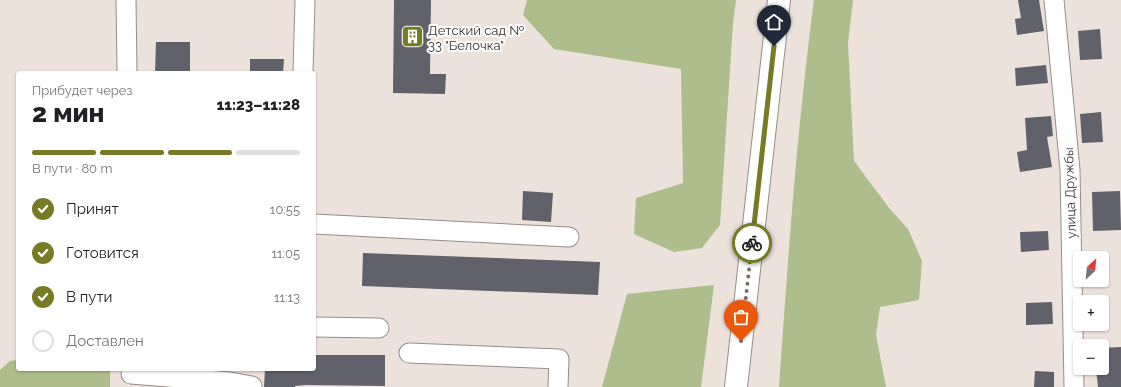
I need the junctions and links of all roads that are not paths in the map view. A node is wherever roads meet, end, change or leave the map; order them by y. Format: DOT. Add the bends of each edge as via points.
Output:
graph roads {
  1 [pos="126,0"];
  2 [pos="305,0"];
  3 [pos="779,0"];
  4 [pos="1054,0"];
  5 [pos="127,71"];
  6 [pos="303,71"];
  7 [pos="316,224"];
  8 [pos="569,237"];
  9 [pos="316,327"];
  10 [pos="379,328"];
  11 [pos="409,353"];
  12 [pos="131,377"];
  13 [pos="252,387"];
  14 [pos="558,387"];
  15 [pos="736,387"];
  16 [pos="1074,387"];
  1 -- 5 [label="street"];
  2 -- 6 [label="street"];
  3 -- 15 [label="main road"];
  4 -- 16 [label="street, улица Дружбы" via="1070,170"];
  7 -- 8 [label="street"];
  9 -- 10 [label="street"];
  11 -- 14 [label="street" via="559,359"];
  12 -- 13 [label="street" via="230,382"];
}
